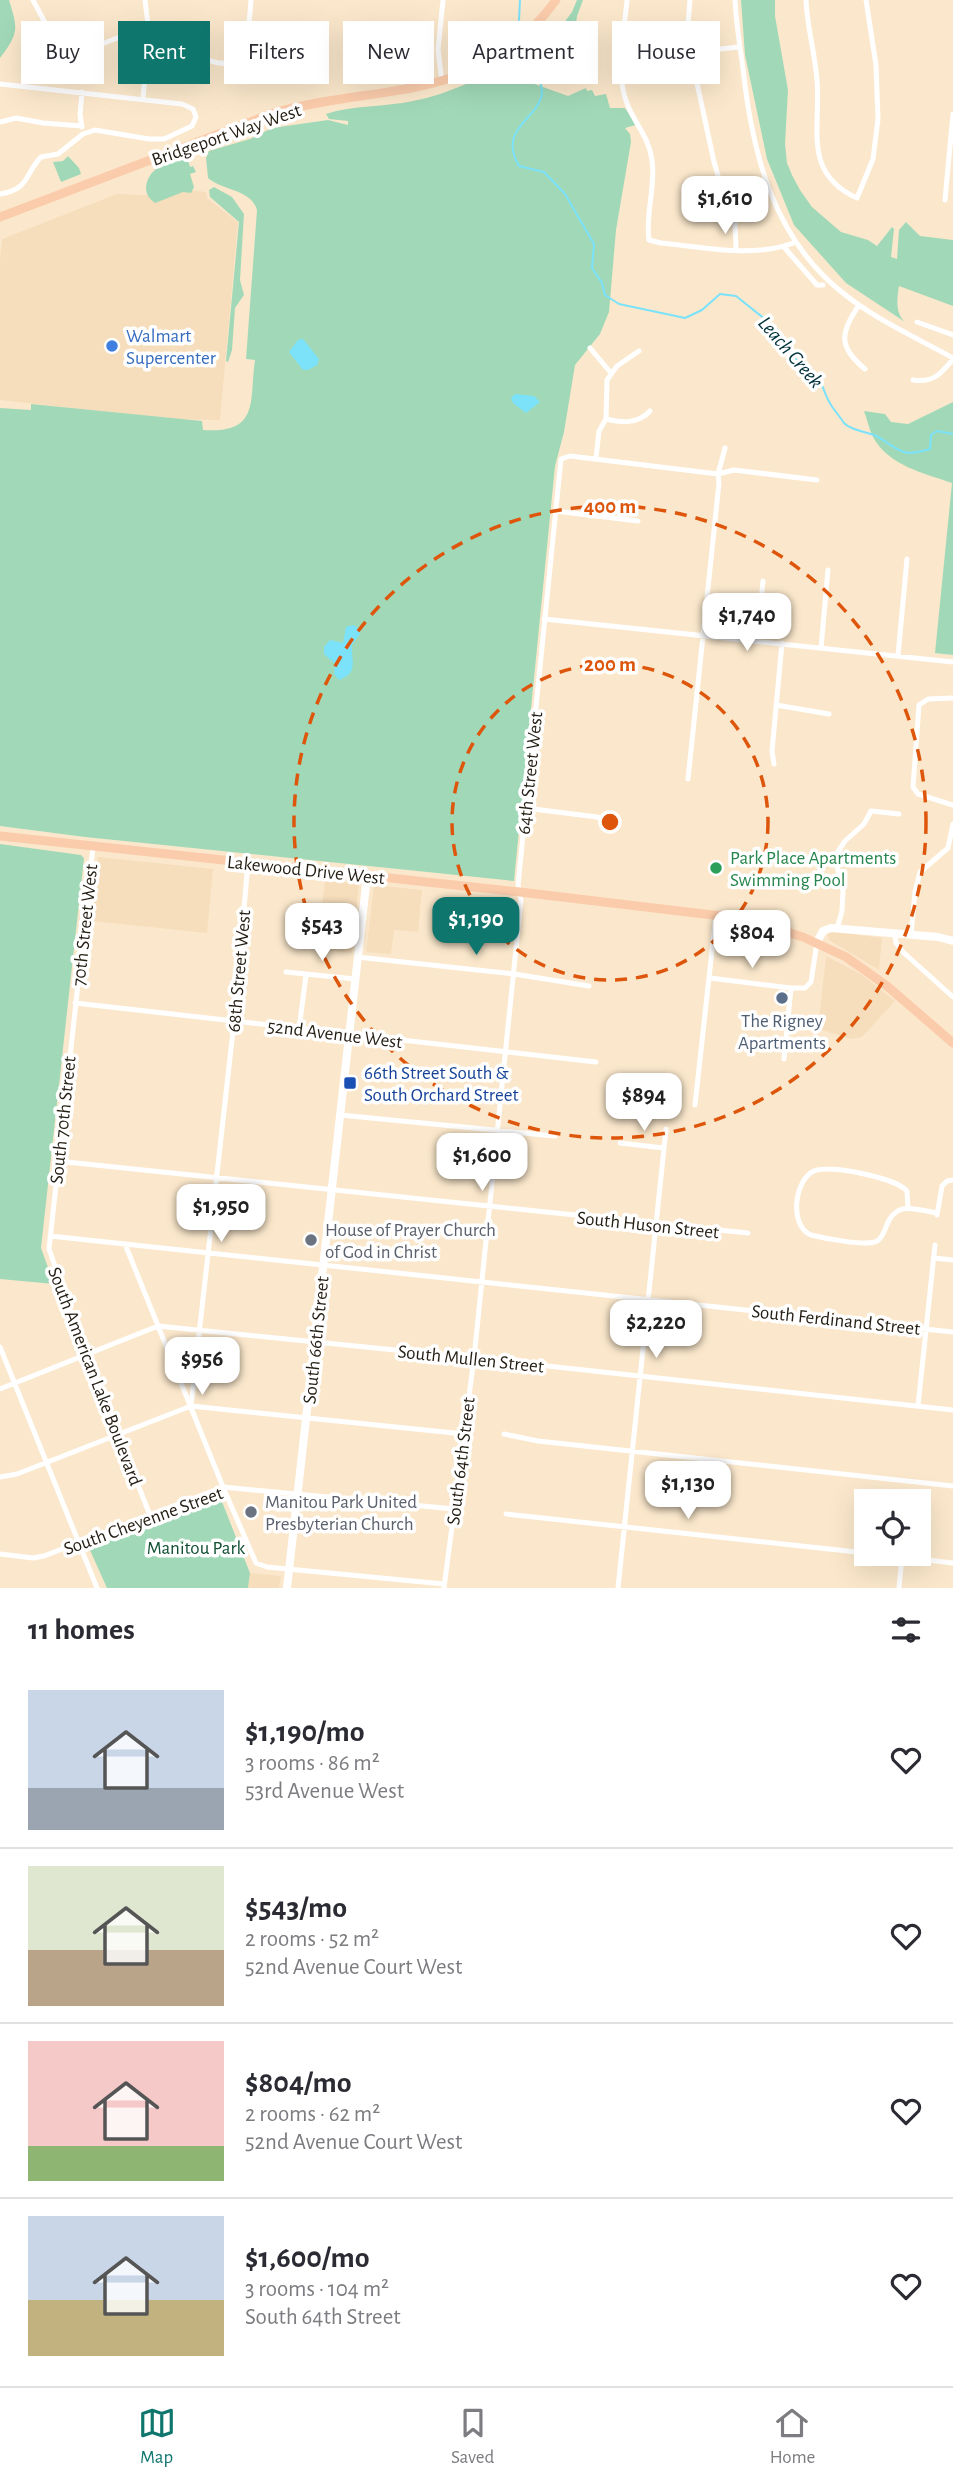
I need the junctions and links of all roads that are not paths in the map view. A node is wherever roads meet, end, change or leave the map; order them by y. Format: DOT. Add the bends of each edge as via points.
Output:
graph roads {
  1 [pos="33,0"];
  2 [pos="145,0"];
  3 [pos="251,0"];
  4 [pos="443,0"];
  5 [pos="556,0"];
  6 [pos="627,0"];
  7 [pos="690,0"];
  8 [pos="735,0"];
  9 [pos="806,0"];
  10 [pos="866,0"];
  11 [pos="148,21"];
  12 [pos="625,21"];
  13 [pos="688,21"];
  14 [pos="118,38"];
  15 [pos="739,47"];
  16 [pos="720,49"];
  17 [pos="210,60"];
  18 [pos="442,82"];
  19 [pos="0,84"];
  20 [pos="144,84"];
  21 [pos="622,84"];
  22 [pos="698,84"];
  23 [pos="82,92"];
  24 [pos="143,98"];
  25 [pos="953,114"];
  26 [pos="3,121"];
  27 [pos="82,126"];
  28 [pos="86,133"];
  29 [pos="952,143"];
  30 [pos="0,194"];
  31 [pos="945,200"];
  32 [pos="0,217"];
  33 [pos="796,242"];
  34 [pos="784,247"];
  35 [pos="736,250"];
  36 [pos="823,285"];
  37 [pos="859,305"];
  38 [pos="917,322"];
  39 [pos="953,335"];
  40 [pos="590,348"];
  41 [pos="639,351"];
  42 [pos="953,359"];
  43 [pos="865,369"];
  44 [pos="611,373"];
  45 [pos="913,380"];
  46 [pos="650,411"];
  47 [pos="606,419"];
  48 [pos="725,448"];
  49 [pos="596,458"];
  50 [pos="718,474"];
  51 [pos="817,480"];
  52 [pos="555,511"];
  53 [pos="638,521"];
  54 [pos="907,559"];
  55 [pos="828,570"];
  56 [pos="763,581"];
  57 [pos="544,619"];
  58 [pos="704,635"];
  59 [pos="757,641"];
  60 [pos="782,643"];
  61 [pos="821,648"];
  62 [pos="898,656"];
  63 [pos="953,662"];
  64 [pos="953,698"];
  65 [pos="776,705"];
  66 [pos="829,714"];
  67 [pos="774,764"];
  68 [pos="688,779"];
  69 [pos="953,805"];
  70 [pos="525,808"];
  71 [pos="899,814"];
  72 [pos="607,820"];
  73 [pos="953,824"];
  74 [pos="0,836"];
  75 [pos="93,847"];
  76 [pos="248,863"];
  77 [pos="367,876"];
  78 [pos="520,892"];
  79 [pos="716,914"];
  80 [pos="837,929"];
  81 [pos="895,935"];
  82 [pos="911,935"];
  83 [pos="953,941"];
  84 [pos="817,942"];
  85 [pos="357,957"];
  86 [pos="286,972"];
  87 [pos="514,974"];
  88 [pos="306,975"];
  89 [pos="710,978"];
  90 [pos="355,979"];
  91 [pos="589,986"];
  92 [pos="791,988"];
  93 [pos="953,998"];
  94 [pos="75,1003"];
  95 [pos="234,1022"];
  96 [pos="299,1029"];
  97 [pos="349,1035"];
  98 [pos="953,1042"];
  99 [pos="506,1053"];
  100 [pos="784,1059"];
  101 [pos="596,1062"];
  102 [pos="502,1083"];
  103 [pos="695,1105"];
  104 [pos="340,1115"];
  105 [pos="666,1129"];
  106 [pos="496,1131"];
  107 [pos="555,1136"];
  108 [pos="620,1143"];
  109 [pos="664,1148"];
  110 [pos="57,1161"];
  111 [pos="215,1178"];
  112 [pos="950,1180"];
  113 [pos="331,1191"];
  114 [pos="489,1207"];
  115 [pos="908,1208"];
  116 [pos="657,1225"];
  117 [pos="748,1233"];
  118 [pos="50,1236"];
  119 [pos="125,1244"];
  120 [pos="935,1245"];
  121 [pos="206,1253"];
  122 [pos="934,1258"];
  123 [pos="953,1260"];
  124 [pos="323,1264"];
  125 [pos="481,1281"];
  126 [pos="649,1300"];
  127 [pos="158,1326"];
  128 [pos="926,1329"];
  129 [pos="199,1330"];
  130 [pos="953,1332"];
  131 [pos="314,1342"];
  132 [pos="0,1346"];
  133 [pos="86,1355"];
  134 [pos="474,1358"];
  135 [pos="641,1377"];
  136 [pos="14,1384"];
  137 [pos="0,1389"];
  138 [pos="191,1406"];
  139 [pos="918,1406"];
  140 [pos="953,1410"];
  141 [pos="306,1417"];
  142 [pos="464,1434"];
  143 [pos="503,1434"];
  144 [pos="118,1435"];
  145 [pos="633,1452"];
  146 [pos="46,1463"];
  147 [pos="0,1477"];
  148 [pos="953,1486"];
  149 [pos="223,1487"];
  150 [pos="298,1493"];
  151 [pos="454,1509"];
  152 [pos="506,1514"];
  153 [pos="150,1515"];
  154 [pos="625,1527"];
  155 [pos="78,1544"];
  156 [pos="854,1552"];
  157 [pos="0,1554"];
  158 [pos="931,1560"];
  159 [pos="953,1563"];
  160 [pos="901,1566"];
  161 [pos="289,1569"];
  162 [pos="444,1586"];
  163 [pos="97,1588"];
  164 [pos="287,1588"];
  165 [pos="618,1588"];
  166 [pos="899,1588"];
  1 -- 14 [label="street" via="51,34 71,46 92,48"];
  2 -- 11 [label="street"];
  3 -- 17 [label="street" via="245,45 225,62"];
  4 -- 18 [label="street" via="438,50"];
  5 -- 18 [label="main road, Bridgeport Way West" via="514,44 480,67"];
  6 -- 12 [label="street"];
  7 -- 13 [label="street"];
  8 -- 15 [label="street"];
  9 -- 10 [label="street" via="817,79 818,155 834,183 857,198 873,159 878,119"];
  15 -- 16 [label="street"];
  15 -- 33 [label="street" via="756,154"];
  18 -- 32 [label="main road, Bridgeport Way West" via="274,113"];
  19 -- 23 [label="street"];
  20 -- 24 [label="street"];
  21 -- 35 [label="street" via="631,113 648,141 653,164 648,239"];
  22 -- 35 [label="street" via="714,162 735,223"];
  23 -- 24 [label="street"];
  23 -- 27 [label="street"];
  24 -- 28 [label="street" via="188,106 196,119 188,129 158,140 100,130"];
  25 -- 29 [label="street"];
  26 -- 27 [label="street" via="19,118"];
  27 -- 28 [label="street"];
  28 -- 30 [label="street" via="61,153 40,158 18,189"];
  29 -- 31 [label="street"];
  33 -- 34 [label="street"];
  33 -- 37 [label="street" via="822,274"];
  34 -- 35 [label="street"];
  34 -- 36 [label="street" via="817,285"];
  37 -- 42 [label="street"];
  37 -- 43 [label="street" via="846,325 845,342 850,356"];
  38 -- 39 [label="street"];
  40 -- 44 [label="street"];
  41 -- 44 [label="street"];
  42 -- 45 [label="street" via="941,375"];
  44 -- 47 [label="street" via="606,384"];
  46 -- 47 [label="street" via="632,422"];
  47 -- 49 [label="street" via="599,431"];
  48 -- 50 [label="street"];
  49 -- 50 [label="street"];
  49 -- 52 [label="street, 64th Street West" via="563,458"];
  50 -- 51 [label="street" via="734,470"];
  50 -- 58 [label="street"];
  52 -- 53 [label="street"];
  52 -- 57 [label="street, 64th Street West"];
  54 -- 62 [label="street"];
  55 -- 61 [label="street"];
  56 -- 59 [label="street"];
  57 -- 58 [label="street"];
  57 -- 70 [label="street, 64th Street West"];
  58 -- 59 [label="street"];
  58 -- 68 [label="street"];
  59 -- 60 [label="street"];
  60 -- 61 [label="street"];
  60 -- 65 [label="street"];
  61 -- 62 [label="street"];
  62 -- 63 [label="street"];
  64 -- 69 [label="street" via="928,699 918,708 913,787 915,792"];
  65 -- 66 [label="street"];
  65 -- 67 [label="street"];
  70 -- 72 [label="street"];
  70 -- 78 [label="street, 64th Street West"];
  71 -- 80 [label="street" via="871,811 839,849 836,862 843,896"];
  73 -- 82 [label="street" via="948,848 919,875"];
  74 -- 75 [label="main road, Lakewood Drive West"];
  75 -- 76 [label="main road, Lakewood Drive West"];
  75 -- 94 [label="street, 70th Street West"];
  76 -- 77 [label="main road, Lakewood Drive West"];
  76 -- 95 [label="street, 68th Street West"];
  77 -- 78 [label="main road, Lakewood Drive West"];
  77 -- 85 [label="street, South 66th Street"];
  78 -- 79 [label="main road, Lakewood Drive West"];
  78 -- 87 [label="street, 64th Street West"];
  79 -- 84 [label="main road, Lakewood Drive West" via="761,922"];
  79 -- 89 [label="street"];
  80 -- 81 [label="street"];
  80 -- 84 [label="street" via="825,930"];
  81 -- 82 [label="street"];
  81 -- 93 [label="street" via="903,952"];
  82 -- 83 [label="street"];
  84 -- 92 [label="street" via="811,982 805,988"];
  84 -- 98 [label="main road, Lakewood Drive West" via="874,976"];
  85 -- 87 [label="street"];
  85 -- 90 [label="street, South 66th Street"];
  86 -- 88 [label="street"];
  87 -- 91 [label="street"];
  87 -- 99 [label="street, 64th Street West"];
  88 -- 90 [label="street"];
  88 -- 96 [label="street"];
  89 -- 92 [label="street"];
  89 -- 103 [label="street"];
  90 -- 97 [label="street, South 66th Street"];
  92 -- 100 [label="street"];
  94 -- 95 [label="street, 52nd Avenue West"];
  94 -- 110 [label="street, South 70th Street"];
  95 -- 96 [label="street, 52nd Avenue West"];
  95 -- 111 [label="street, 68th Street West"];
  96 -- 97 [label="street, 52nd Avenue West"];
  97 -- 99 [label="street, 52nd Avenue West"];
  97 -- 104 [label="street, South 66th Street"];
  99 -- 101 [label="street, 52nd Avenue West"];
  99 -- 102 [label="street, 64th Street West"];
  102 -- 106 [label="street, South 64th Street"];
  104 -- 106 [label="street"];
  104 -- 113 [label="street, South 66th Street"];
  105 -- 109 [label="street"];
  106 -- 107 [label="street"];
  106 -- 114 [label="street, South 64th Street"];
  108 -- 109 [label="street"];
  109 -- 116 [label="street"];
  110 -- 111 [label="street, South Huson Street"];
  110 -- 118 [label="street, South 70th Street"];
  111 -- 113 [label="street, South Huson Street"];
  111 -- 121 [label="street, 68th Street West"];
  112 -- 115 [label="street" via="941,1190 937,1214"];
  113 -- 114 [label="street, South Huson Street"];
  113 -- 124 [label="street, South 66th Street"];
  114 -- 116 [label="street, South Huson Street"];
  114 -- 125 [label="street, South 64th Street"];
  115 -- 115 [label="street" via="894,1212 881,1237 870,1243 813,1236 803,1231 797,1219 802,1185 809,1174 819,1170 891,1180 906,1191"];
  116 -- 117 [label="street, South Huson Street"];
  116 -- 126 [label="street"];
  118 -- 119 [label="street, South Ferdinand Street"];
  118 -- 133 [label="street, South American Lake Boulevard" via="50,1254"];
  119 -- 121 [label="street, South Ferdinand Street"];
  119 -- 127 [label="street"];
  120 -- 122 [label="street"];
  121 -- 124 [label="street, South Ferdinand Street"];
  121 -- 129 [label="street, 68th Street West"];
  122 -- 123 [label="street"];
  122 -- 128 [label="street"];
  124 -- 125 [label="street, South Ferdinand Street"];
  124 -- 131 [label="street, South 66th Street"];
  125 -- 126 [label="street, South Ferdinand Street"];
  125 -- 134 [label="street, South 64th Street"];
  126 -- 128 [label="street, South Ferdinand Street"];
  126 -- 135 [label="street"];
  127 -- 129 [label="street, South Mullen Street"];
  127 -- 133 [label="street, South Mullen Street"];
  127 -- 138 [label="street"];
  128 -- 130 [label="street, South Ferdinand Street"];
  128 -- 139 [label="street"];
  129 -- 131 [label="street, South Mullen Street"];
  129 -- 138 [label="street, 68th Street West"];
  131 -- 134 [label="street, South Mullen Street"];
  131 -- 141 [label="street, South 66th Street"];
  132 -- 136 [label="street"];
  133 -- 136 [label="street, South Mullen Street"];
  133 -- 144 [label="street, South American Lake Boulevard"];
  134 -- 135 [label="street, South Mullen Street"];
  134 -- 142 [label="street, South 64th Street"];
  135 -- 139 [label="street, South Mullen Street"];
  135 -- 145 [label="street"];
  136 -- 137 [label="street, South Mullen Street"];
  136 -- 146 [label="street"];
  138 -- 141 [label="street"];
  138 -- 144 [label="street"];
  138 -- 149 [label="street"];
  139 -- 140 [label="street, South Mullen Street"];
  141 -- 142 [label="street"];
  141 -- 150 [label="street, South 66th Street"];
  142 -- 151 [label="street, South 64th Street"];
  143 -- 145 [label="street"];
  144 -- 146 [label="street"];
  144 -- 153 [label="street, South American Lake Boulevard"];
  145 -- 148 [label="street"];
  145 -- 154 [label="street"];
  146 -- 147 [label="street"];
  146 -- 155 [label="street"];
  149 -- 150 [label="street, South Cheyenne Street"];
  149 -- 153 [label="street, South Cheyenne Street"];
  149 -- 161 [label="street" via="258,1564"];
  150 -- 151 [label="street, South Cheyenne Street"];
  150 -- 161 [label="street, South 66th Street"];
  151 -- 162 [label="street, South 64th Street"];
  152 -- 154 [label="street"];
  153 -- 155 [label="street, South Cheyenne Street"];
  154 -- 156 [label="street"];
  154 -- 165 [label="street"];
  155 -- 157 [label="street, South Cheyenne Street" via="38,1558"];
  155 -- 163 [label="street"];
  158 -- 159 [label="street"];
  160 -- 166 [label="street"];
  161 -- 162 [label="street"];
  161 -- 164 [label="street, South 66th Street"];
}
